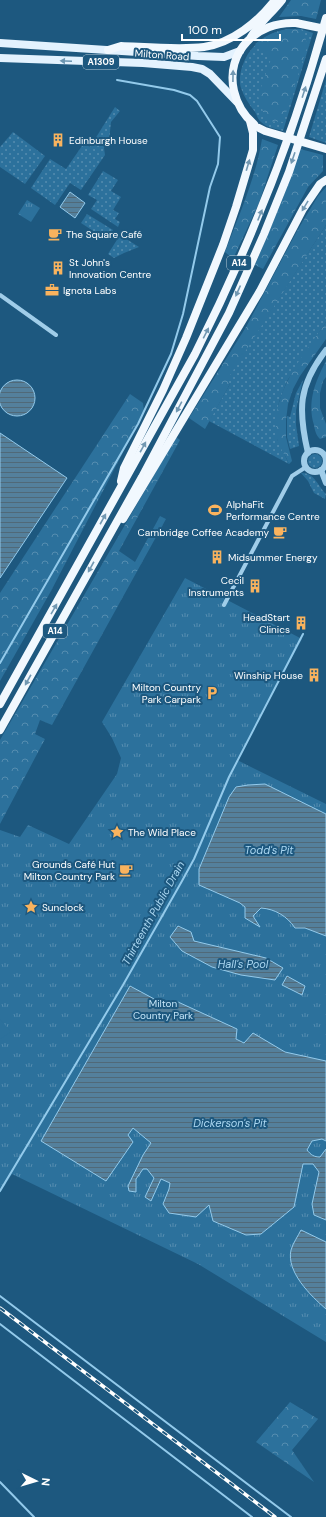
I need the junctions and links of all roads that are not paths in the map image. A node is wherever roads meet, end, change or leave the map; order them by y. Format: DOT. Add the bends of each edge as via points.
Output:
graph roads {
  1 [pos="275,0"];
  2 [pos="282,0"];
  3 [pos="326,18"];
  4 [pos="326,29"];
  5 [pos="249,39"];
  6 [pos="0,43"];
  7 [pos="108,50"];
  8 [pos="240,51"];
  9 [pos="0,58"];
  10 [pos="326,59"];
  11 [pos="237,102"];
  12 [pos="250,121"];
  13 [pos="326,149"];
  14 [pos="326,180"];
  15 [pos="0,295"];
  16 [pos="56,335"];
  17 [pos="326,350"];
  18 [pos="308,453"];
  19 [pos="306,467"];
  20 [pos="321,470"];
  21 [pos="326,483"];
  22 [pos="118,493"];
  23 [pos="110,532"];
  24 [pos="224,605"];
  25 [pos="0,704"];
  26 [pos="0,730"];
  1 -- 7 [label="highway" via="259,18 233,37 205,47 121,46"];
  2 -- 5 [label="highway"];
  22 -- 3 [label="highway, A14, one-way" via="195,354 255,228 296,118"];
  4 -- 5 [label="highway, bridge" via="296,23 274,25"];
  5 -- 8 [label="highway"];
  6 -- 7 [label="main road, Milton Road / A1309"];
  7 -- 8 [label="main road, Milton Road / A1309" via="224,57"];
  11 -- 8 [label="highway, one-way" via="232,74"];
  11 -- 9 [label="main road, Milton Road / A1309, one-way" via="210,74 192,67 151,63"];
  10 -- 23 [label="highway, A14, one-way" via="288,172 245,277 205,359"];
  11 -- 12 [label="highway"];
  12 -- 13 [label="highway, bridge" via="265,131"];
  22 -- 12 [label="highway, A14, one-way" via="124,468 163,390 223,245 253,150"];
  14 -- 23 [label="highway, A14, one-way" via="317,188 303,209 260,291 129,511"];
  15 -- 16 [label="street"];
  17 -- 18 [label="street" via="311,373 302,401 301,417"];
  18 -- 19 [label="street" via="304,459"];
  18 -- 20 [label="street" via="312,450 322,452 326,464"];
  19 -- 20 [label="street" via="313,472"];
  19 -- 24 [label="street" via="292,476"];
  20 -- 21 [label="street"];
  25 -- 22 [label="highway, A14, one-way"];
  23 -- 26 [label="highway, A14, one-way"];
}
